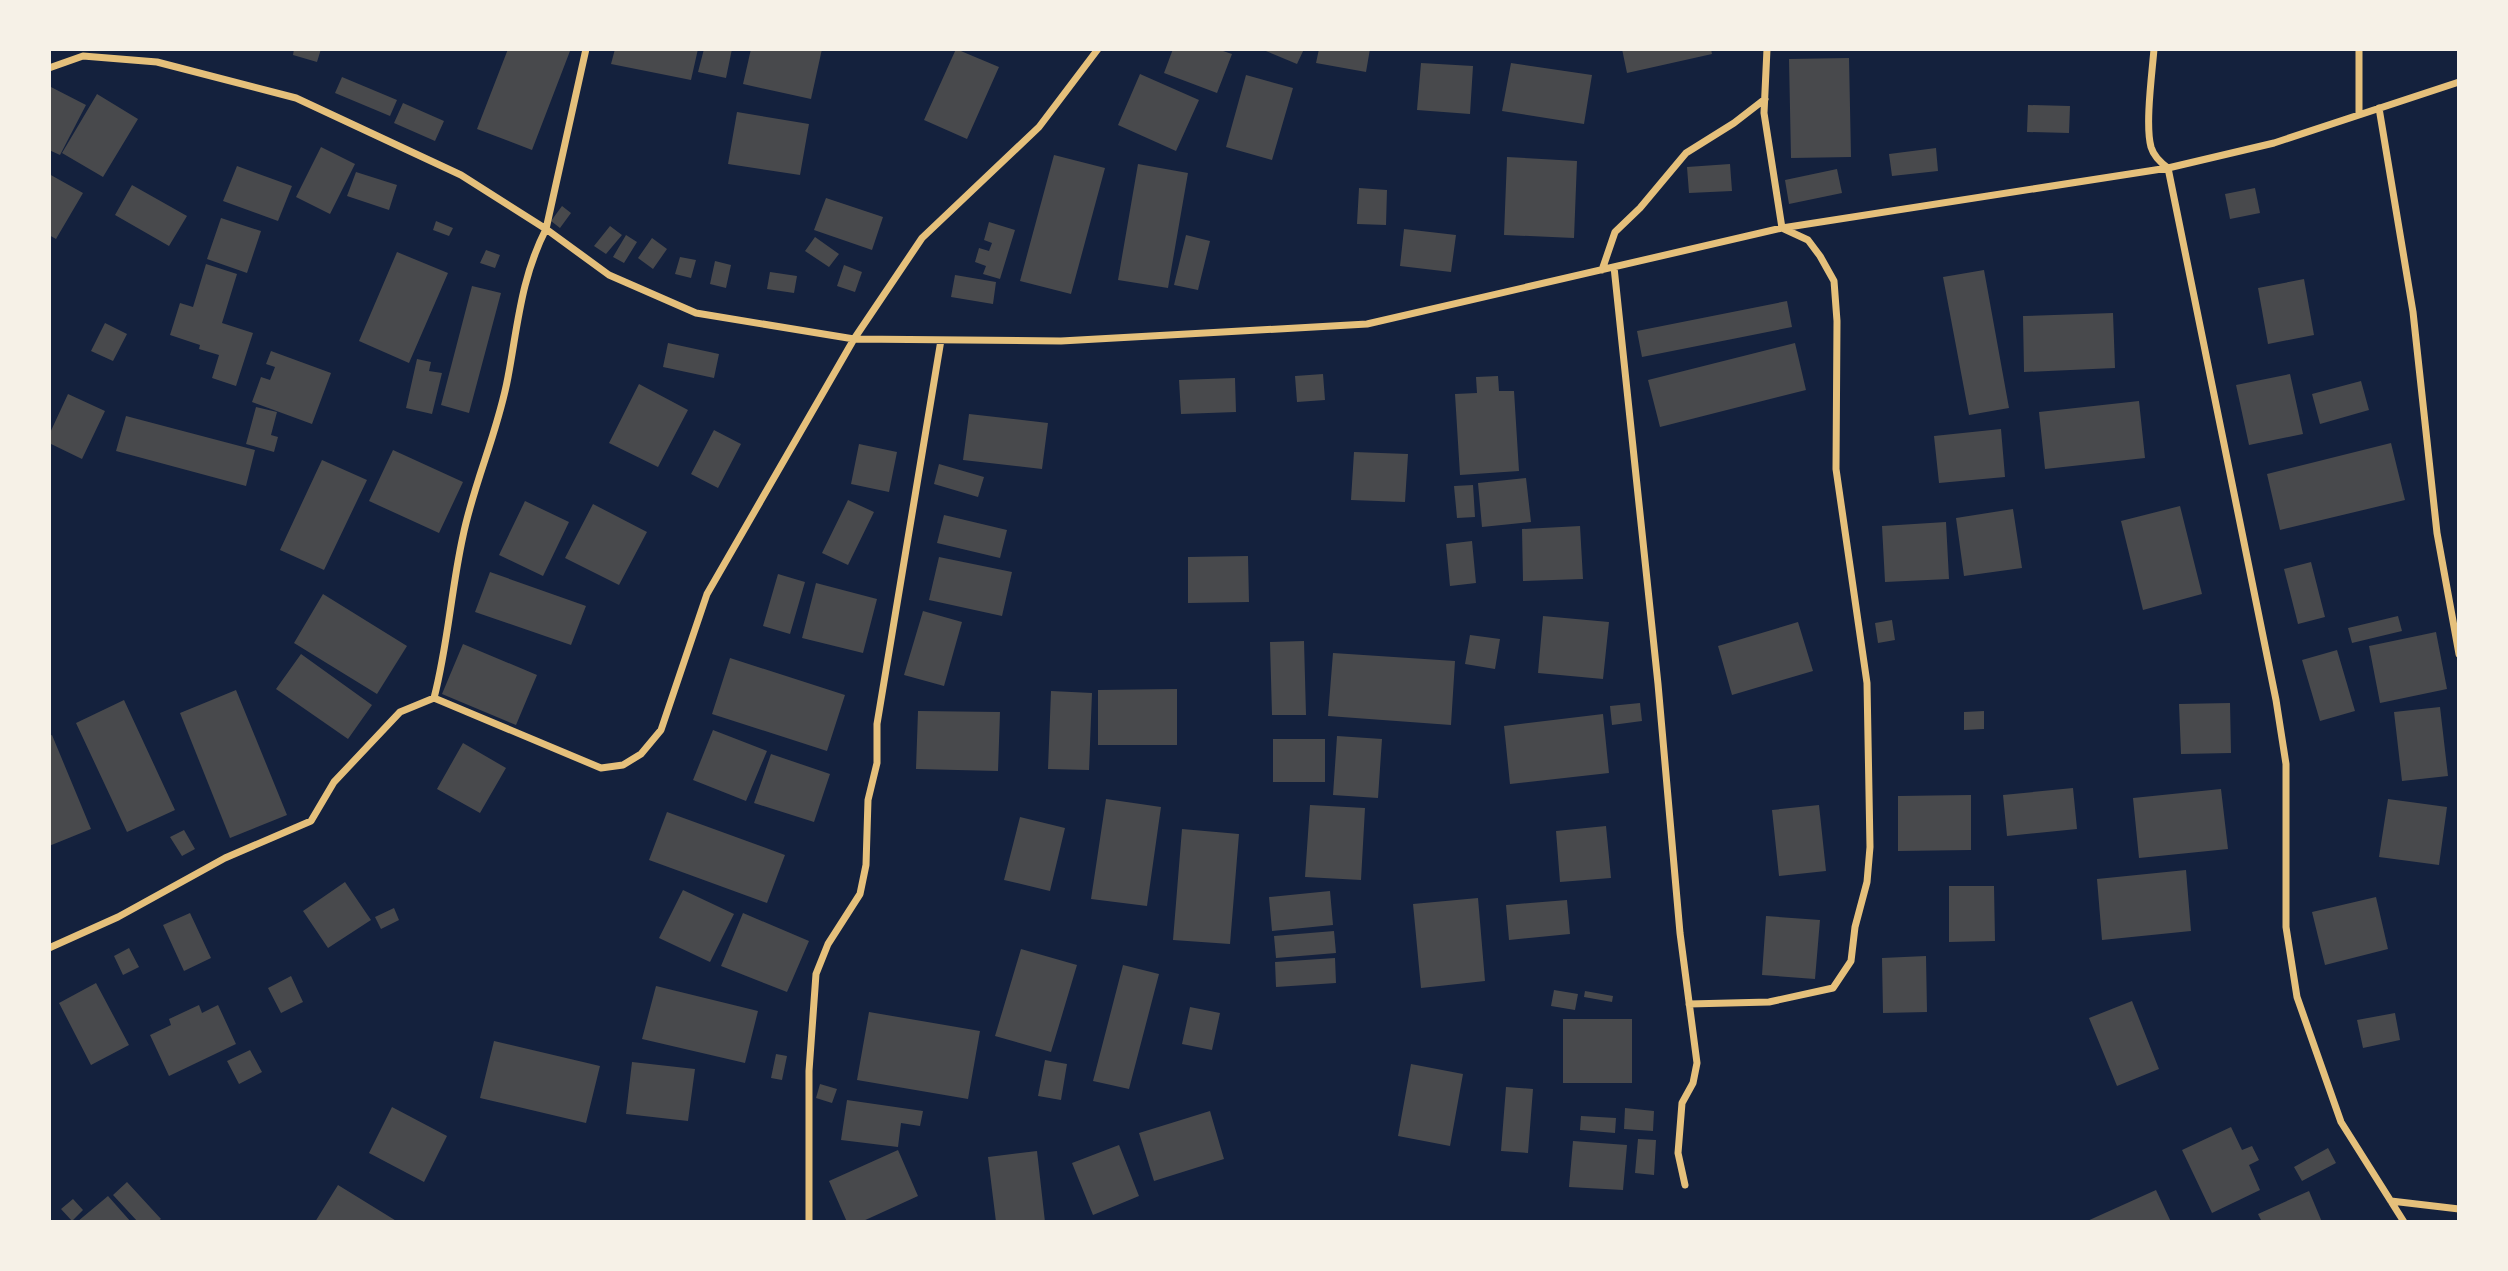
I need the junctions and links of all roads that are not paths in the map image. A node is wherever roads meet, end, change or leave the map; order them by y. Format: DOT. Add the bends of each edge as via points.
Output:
graph roads {
  1 [pos="586,49"];
  2 [pos="1098,49"];
  3 [pos="1767,49"];
  4 [pos="2154,49"];
  5 [pos="2359,49"];
  6 [pos="49,68"];
  7 [pos="2459,82"];
  8 [pos="1765,99"];
  9 [pos="2379,108"];
  10 [pos="2359,114"];
  11 [pos="2168,168"];
  12 [pos="1783,228"];
  13 [pos="545,229"];
  14 [pos="1614,267"];
  15 [pos="1602,270"];
  16 [pos="854,339"];
  17 [pos="941,340"];
  18 [pos="2459,654"];
  19 [pos="434,698"];
  20 [pos="49,948"];
  21 [pos="1689,1004"];
  22 [pos="1685,1185"];
  23 [pos="2391,1201"];
  24 [pos="2459,1209"];
  25 [pos="809,1222"];
  26 [pos="2404,1222"];
  1 -- 13 [label="street"];
  2 -- 16 [label="street" via="1039,127 922,238"];
  3 -- 8 [label="street"];
  4 -- 11 [label="street" via="2151,148"];
  5 -- 10 [label="street"];
  6 -- 13 [label="street" via="83,56 157,62 296,98 461,176"];
  7 -- 9 [label="street"];
  8 -- 12 [label="street"];
  8 -- 15 [label="street" via="1686,153 1615,232"];
  9 -- 10 [label="street"];
  9 -- 18 [label="street" via="2413,312 2437,533"];
  10 -- 11 [label="street" via="2274,143"];
  11 -- 12 [label="street"];
  11 -- 23 [label="street" via="2286,764 2286,927 2297,996 2341,1122"];
  12 -- 14 [label="street"];
  12 -- 21 [label="street" via="1808,240 1833,281 1838,321 1836,469 1867,683 1867,882 1851,961 1833,988 1769,1002"];
  13 -- 16 [label="street" via="609,275 696,313"];
  13 -- 19 [label="street" via="532,256 502,405 463,534 444,662"];
  14 -- 15 [label="street"];
  14 -- 21 [label="street"];
  15 -- 17 [label="street" via="1367,324 1061,341"];
  16 -- 17 [label="street"];
  16 -- 19 [label="street" via="707,594 661,730 640,754 623,765 601,768"];
  17 -- 25 [label="street" via="877,724 866,865 860,894 828,944 817,974 809,1071"];
  19 -- 20 [label="street" via="400,712 334,782 311,821 225,858 118,917"];
  21 -- 22 [label="street" via="1697,1063 1682,1103 1678,1153"];
  23 -- 24 [label="street"];
  23 -- 26 [label="street"];
}
